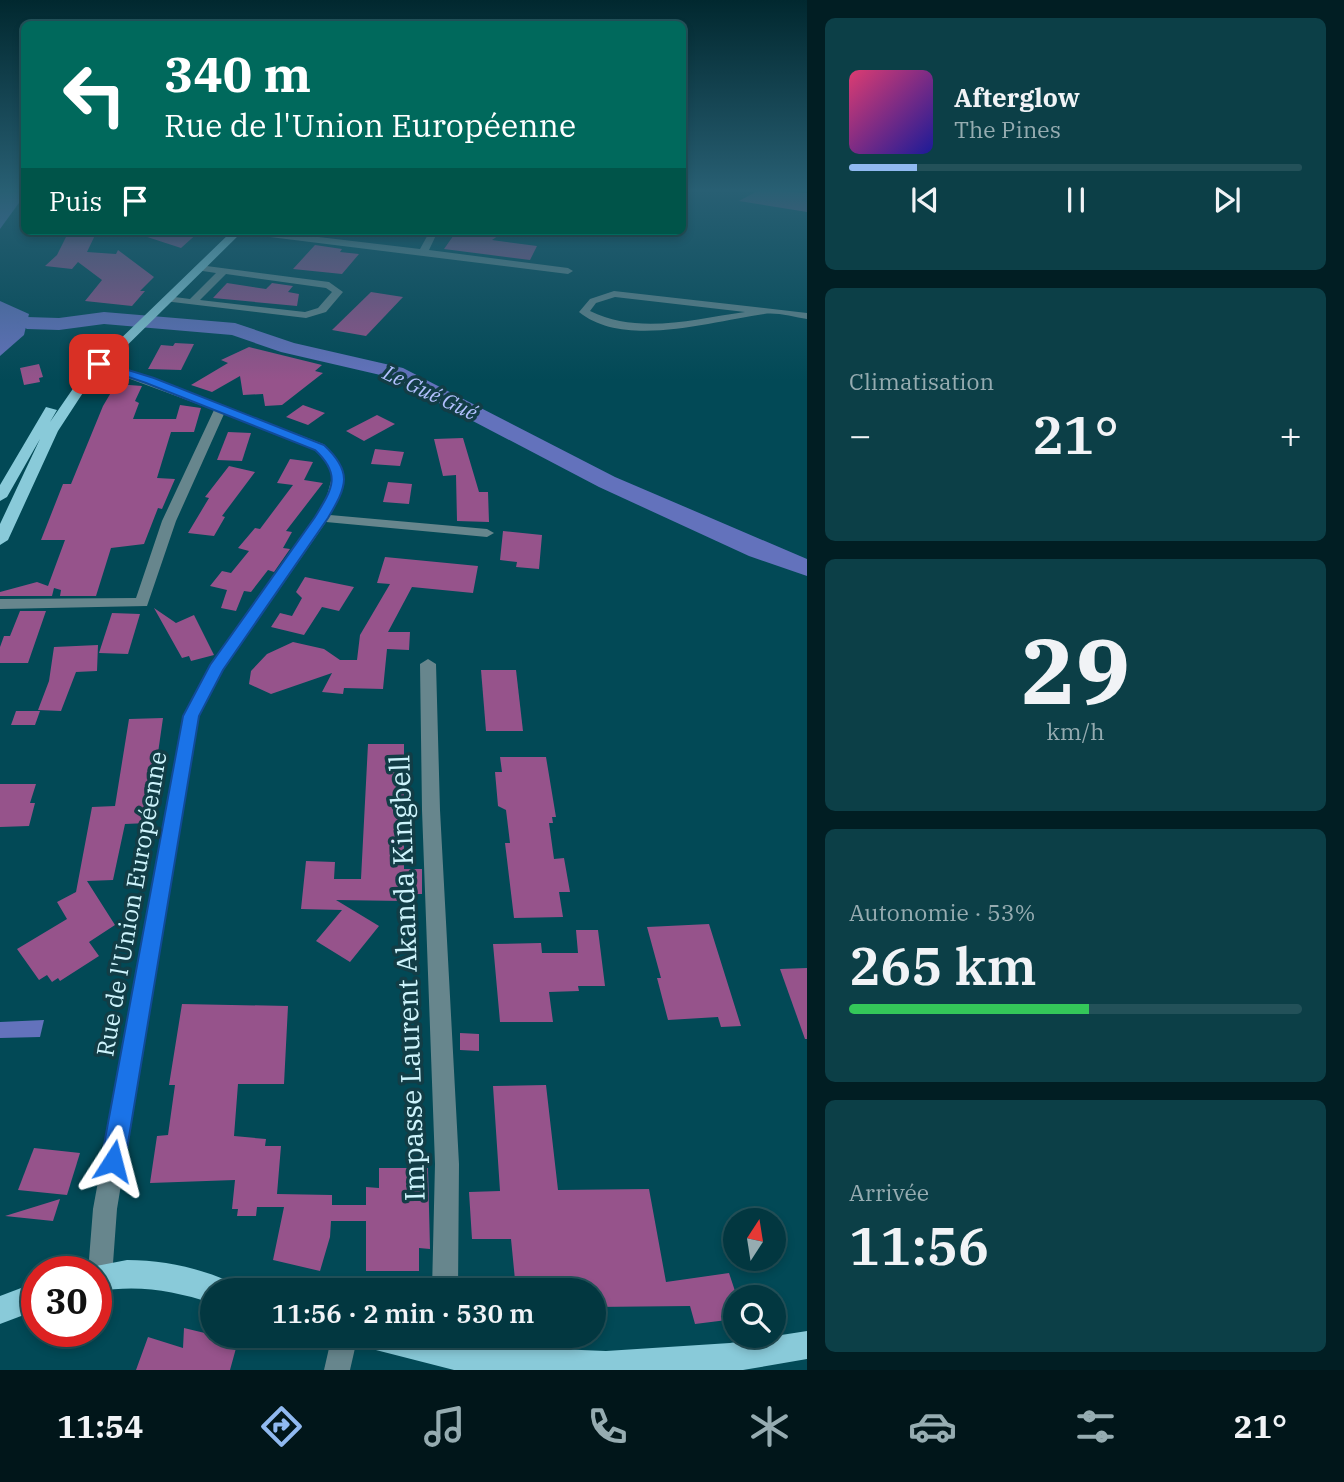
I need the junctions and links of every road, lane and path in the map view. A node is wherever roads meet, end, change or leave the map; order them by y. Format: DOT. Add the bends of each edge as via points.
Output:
graph roads {
  1 [pos="202,253"];
  2 [pos="215,253"];
  3 [pos="432,253"];
  4 [pos="199,268"];
  5 [pos="568,271"];
  6 [pos="223,272"];
  7 [pos="167,299"];
  8 [pos="192,302"];
  9 [pos="759,313"];
  10 [pos="807,316"];
  11 [pos="99,364"];
  12 [pos="220,409"];
  13 [pos="0,497"];
  14 [pos="322,518"];
  15 [pos="487,533"];
  16 [pos="0,540"];
  17 [pos="0,604"];
  18 [pos="428,664"];
  19 [pos="100,1256"];
  20 [pos="112,1274"];
  21 [pos="445,1278"];
  22 [pos="200,1285"];
  23 [pos="21,1302"];
  24 [pos="0,1310"];
  25 [pos="807,1345"];
  26 [pos="342,1348"];
  27 [pos="457,1348"];
  28 [pos="337,1370"];
  1 -- 13 [label="main road" via="117,332 57,399"];
  2 -- 4 [label="main road"];
  3 -- 5 [label="street"];
  4 -- 6 [label="street"];
  4 -- 7 [label="main road"];
  6 -- 8 [label="street"];
  6 -- 8 [label="street" via="329,285 338,292 322,310 306,315"];
  7 -- 8 [label="street"];
  7 -- 11 [label="main road"];
  9 -- 9 [label="street" via="614,295 593,301 584,312 599,322 633,327"];
  9 -- 10 [label="street"];
  11 -- 12 [label="street, Rue de l'Union Européenne"];
  11 -- 16 [label="main road" via="51,431"];
  12 -- 14 [label="street, Rue de l'Union Européenne" via="302,439 329,454 339,480"];
  12 -- 17 [label="street" via="169,521 142,603"];
  14 -- 15 [label="street"];
  14 -- 19 [label="street, Rue de l'Union Européenne" via="216,668 191,716"];
  18 -- 21 [label="street, Impasse Laurent Akanda Kingbell" via="447,1150"];
  20 -- 22 [label="main road" via="148,1273"];
  23 -- 24 [label="main road"];
  25 -- 27 [label="main road" via="755,1356 638,1366 519,1365"];
  26 -- 28 [label="street"];
}
